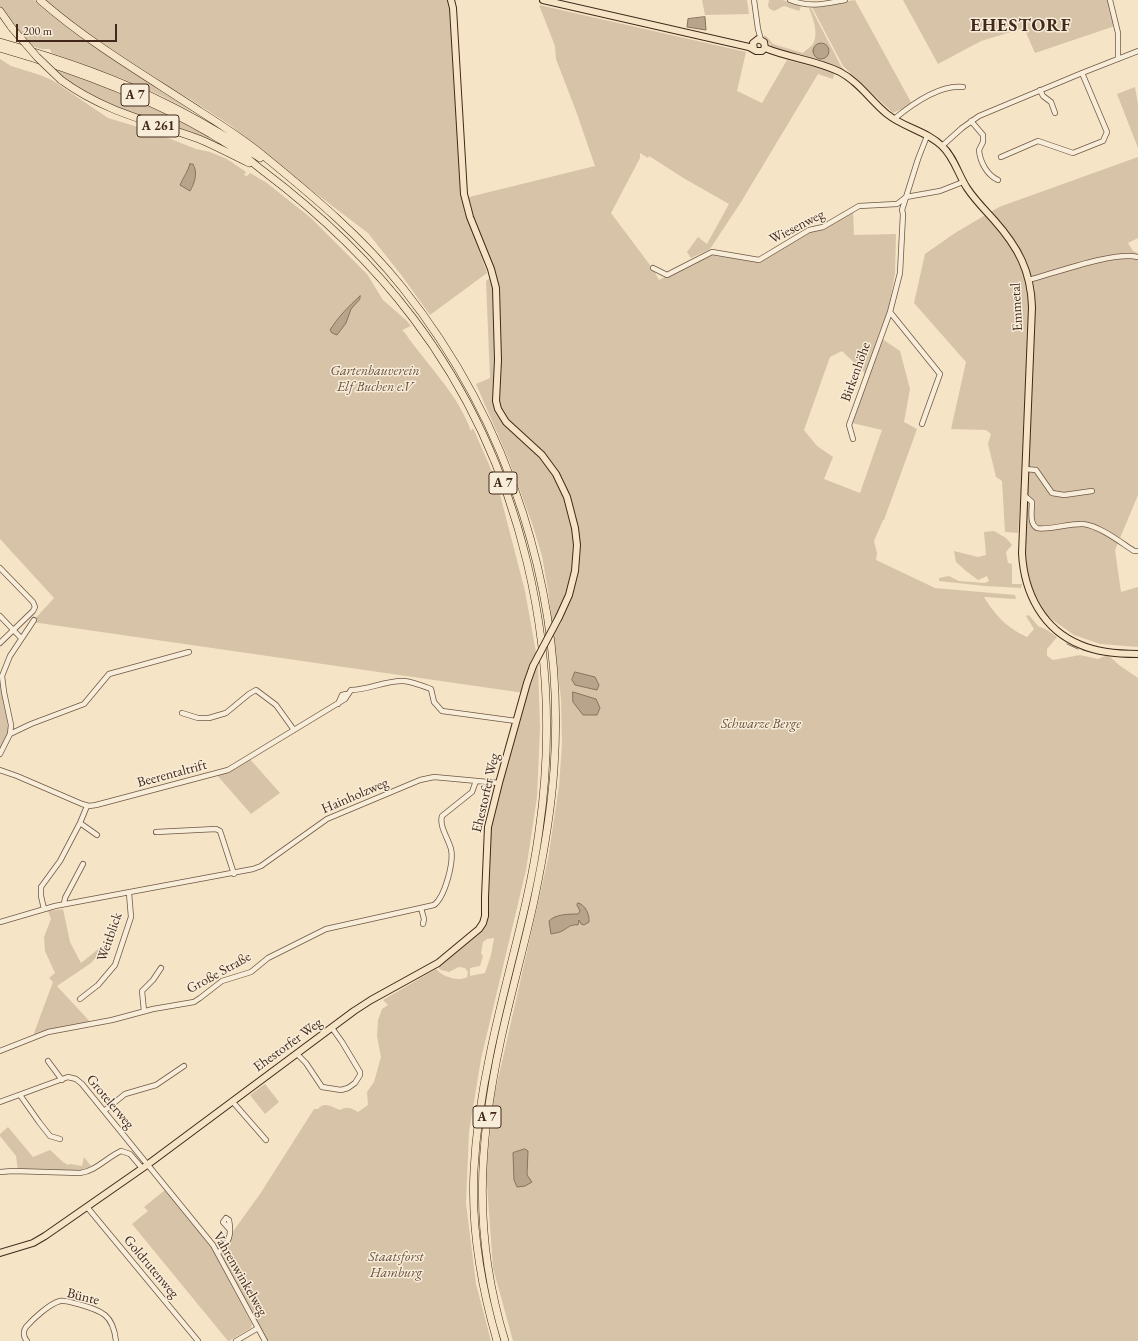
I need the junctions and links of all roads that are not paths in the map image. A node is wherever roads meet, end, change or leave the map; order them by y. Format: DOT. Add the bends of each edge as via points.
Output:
graph roads {
  1 [pos="40,0"];
  2 [pos="452,0"];
  3 [pos="543,0"];
  4 [pos="754,0"];
  5 [pos="790,0"];
  6 [pos="844,0"];
  7 [pos="1110,0"];
  8 [pos="0,11"];
  9 [pos="757,41"];
  10 [pos="0,42"];
  11 [pos="733,44"];
  12 [pos="0,48"];
  13 [pos="765,48"];
  14 [pos="754,49"];
  15 [pos="1138,51"];
  16 [pos="1118,59"];
  17 [pos="1082,73"];
  18 [pos="963,87"];
  19 [pos="1040,90"];
  20 [pos="1055,113"];
  21 [pos="894,119"];
  22 [pos="971,121"];
  23 [pos="927,136"];
  24 [pos="942,146"];
  25 [pos="1001,157"];
  26 [pos="258,167"];
  27 [pos="288,176"];
  28 [pos="998,180"];
  29 [pos="963,182"];
  30 [pos="906,198"];
  31 [pos="1138,257"];
  32 [pos="653,268"];
  33 [pos="1029,280"];
  34 [pos="890,312"];
  35 [pos="922,424"];
  36 [pos="853,439"];
  37 [pos="1025,469"];
  38 [pos="1092,492"];
  39 [pos="1024,496"];
  40 [pos="1138,551"];
  41 [pos="0,568"];
  42 [pos="0,616"];
  43 [pos="34,620"];
  44 [pos="13,630"];
  45 [pos="21,638"];
  46 [pos="0,643"];
  47 [pos="189,652"];
  48 [pos="1138,654"];
  49 [pos="182,713"];
  50 [pos="516,721"];
  51 [pos="294,730"];
  52 [pos="10,734"];
  53 [pos="0,754"];
  54 [pos="0,770"];
  55 [pos="476,781"];
  56 [pos="498,783"];
  57 [pos="87,806"];
  58 [pos="80,823"];
  59 [pos="156,832"];
  60 [pos="97,835"];
  61 [pos="83,864"];
  62 [pos="234,874"];
  63 [pos="129,893"];
  64 [pos="64,904"];
  65 [pos="421,908"];
  66 [pos="44,909"];
  67 [pos="0,922"];
  68 [pos="423,924"];
  69 [pos="161,968"];
  70 [pos="80,999"];
  71 [pos="144,1011"];
  72 [pos="332,1028"];
  73 [pos="0,1051"];
  74 [pos="297,1054"];
  75 [pos="48,1061"];
  76 [pos="184,1066"];
  77 [pos="62,1080"];
  78 [pos="20,1095"];
  79 [pos="232,1101"];
  80 [pos="0,1102"];
  81 [pos="104,1111"];
  82 [pos="60,1139"];
  83 [pos="266,1140"];
  84 [pos="145,1166"];
  85 [pos="0,1172"];
  86 [pos="87,1207"];
  87 [pos="230,1230"];
  88 [pos="0,1253"];
  89 [pos="218,1253"];
  90 [pos="258,1328"];
  91 [pos="27,1341"];
  92 [pos="116,1341"];
  93 [pos="198,1341"];
  94 [pos="236,1341"];
  95 [pos="265,1341"];
  96 [pos="498,1341"];
  97 [pos="505,1341"];
  1 -- 27 [label="highway, A 261" via="89,39 226,128"];
  2 -- 50 [label="main road, Ehestorfer Weg, bridge" via="464,194 496,288 496,401 506,422 550,465 563,487 576,536 576,563 569,595 533,666"];
  3 -- 11 [label="main road"];
  4 -- 9 [label="street"];
  5 -- 6 [label="street" via="811,6"];
  7 -- 16 [label="street" via="1118,32"];
  8 -- 26 [label="highway, A 261, bridge" via="37,58 77,91 121,113 200,140"];
  9 -- 11 [label="main road"];
  9 -- 13 [label="main road" via="765,43"];
  9 -- 14 [label="main road" via="752,45"];
  10 -- 27 [label="highway, A 7" via="74,64 151,96 210,126"];
  11 -- 14 [label="main road"];
  12 -- 26 [label="highway, A 7" via="78,73 148,101 207,132"];
  13 -- 14 [label="main road" via="759,52"];
  13 -- 21 [label="main road, Emmetal" via="841,72"];
  15 -- 16 [label="street"];
  16 -- 17 [label="street"];
  17 -- 19 [label="street"];
  17 -- 25 [label="street" via="1107,132 1103,141 1073,153 1038,141"];
  18 -- 21 [label="street" via="950,87 932,94"];
  19 -- 20 [label="street" via="1051,102"];
  19 -- 22 [label="street"];
  21 -- 23 [label="main road, Emmetal"];
  22 -- 24 [label="street"];
  22 -- 28 [label="street" via="983,135 983,142 978,150 983,164 991,176"];
  23 -- 24 [label="main road, Emmetal"];
  23 -- 30 [label="street, Birkenhöhe"];
  24 -- 29 [label="main road, Emmetal" via="954,162"];
  26 -- 96 [label="highway, A 7" via="309,207 346,242 392,292 433,347 470,409 498,471 519,532 532,581 542,638 547,702 544,792 532,871 486,1072 474,1173 479,1258 488,1308"];
  27 -- 97 [label="highway, A 7" via="337,218 380,261 425,317 454,360 480,405 500,450 528,529 542,586 555,682 556,734 551,806 534,903 494,1074 482,1173 482,1214 486,1254"];
  29 -- 30 [label="street, Wiesenweg" via="940,191"];
  29 -- 33 [label="main road, Emmetal" via="1011,241 1022,260"];
  30 -- 32 [label="street, Wiesenweg" via="897,204 859,206 823,227 809,230 759,260 712,252 667,274"];
  30 -- 34 [label="street, Birkenhöhe" via="902,210 900,273"];
  31 -- 33 [label="street" via="1108,258"];
  33 -- 37 [label="main road, Emmetal" via="1032,307"];
  34 -- 35 [label="street" via="940,374"];
  34 -- 36 [label="street, Birkenhöhe" via="849,425"];
  37 -- 38 [label="street" via="1036,470 1052,493 1064,495"];
  37 -- 39 [label="main road, Emmetal"];
  39 -- 40 [label="street" via="1032,502 1032,520 1037,528 1084,524 1097,528"];
  39 -- 48 [label="main road, Emmetal" via="1022,564 1029,593 1044,618 1063,636 1080,645 1106,652"];
  41 -- 44 [label="street" via="35,607"];
  42 -- 44 [label="street"];
  43 -- 45 [label="street"];
  44 -- 45 [label="street"];
  44 -- 46 [label="street"];
  45 -- 52 [label="street" via="2,676"];
  47 -- 52 [label="street" via="109,674 84,704"];
  49 -- 51 [label="street" via="198,718 209,718 226,713 256,690 276,705"];
  50 -- 51 [label="street, Beerentaltrift" via="442,711 434,702 431,689 409,682 390,682 351,690 349,694 342,695 338,704"];
  50 -- 56 [label="main road, Ehestorfer Weg"];
  51 -- 57 [label="street, Beerentaltrift" via="228,770 96,806"];
  52 -- 53 [label="street"];
  54 -- 57 [label="street"];
  55 -- 56 [label="street, Hainholzweg"];
  55 -- 62 [label="street, Hainholzweg" via="434,778 420,780 327,819 261,866"];
  55 -- 65 [label="street, Große Straße" via="472,792 442,816 451,853 446,885 438,901 432,906"];
  56 -- 72 [label="main road, Ehestorfer Weg" via="488,827 485,916 482,926 438,963 367,1002"];
  57 -- 58 [label="street"];
  58 -- 60 [label="street"];
  58 -- 66 [label="street" via="60,861 41,887 40,896"];
  59 -- 62 [label="street" via="216,829 220,831"];
  61 -- 64 [label="street"];
  62 -- 63 [label="street, Hainholzweg"];
  63 -- 64 [label="street, Hainholzweg"];
  63 -- 70 [label="street, Weitblick" via="132,918 115,965 98,985"];
  64 -- 66 [label="street, Hainholzweg"];
  65 -- 68 [label="street"];
  65 -- 71 [label="street, Große Straße" via="330,927 268,958 251,972 222,981 196,1001"];
  66 -- 67 [label="street, Hainholzweg"];
  69 -- 71 [label="street" via="142,991"];
  71 -- 73 [label="street, Große Straße" via="48,1032"];
  72 -- 74 [label="main road, Ehestorfer Weg"];
  72 -- 74 [label="street" via="360,1072 352,1086 343,1090 324,1088"];
  74 -- 79 [label="main road, Ehestorfer Weg"];
  75 -- 77 [label="street"];
  76 -- 81 [label="street" via="156,1085 124,1094"];
  77 -- 78 [label="street, Grotelerweg"];
  77 -- 81 [label="street, Grotelerweg" via="68,1077 76,1079"];
  78 -- 80 [label="street, Grotelerweg"];
  78 -- 82 [label="street" via="50,1136"];
  79 -- 83 [label="street"];
  79 -- 84 [label="main road, Ehestorfer Weg"];
  81 -- 84 [label="street, Grotelerweg"];
  84 -- 85 [label="street" via="130,1154 121,1151 86,1172"];
  84 -- 86 [label="main road, Ehestorfer Weg"];
  84 -- 89 [label="street, Vahrenwinkelweg"];
  86 -- 88 [label="main road, Ehestorfer Weg" via="37,1241"];
  86 -- 93 [label="street, Goldrutenweg"];
  87 -- 89 [label="street" via="230,1236"];
  89 -- 90 [label="street, Vahrenwinkelweg"];
  90 -- 94 [label="street"];
  90 -- 95 [label="street, Vahrenwinkelweg"];
  91 -- 92 [label="street, Bünte" via="23,1331 26,1327 51,1305 61,1301 105,1315 112,1323"];
}
